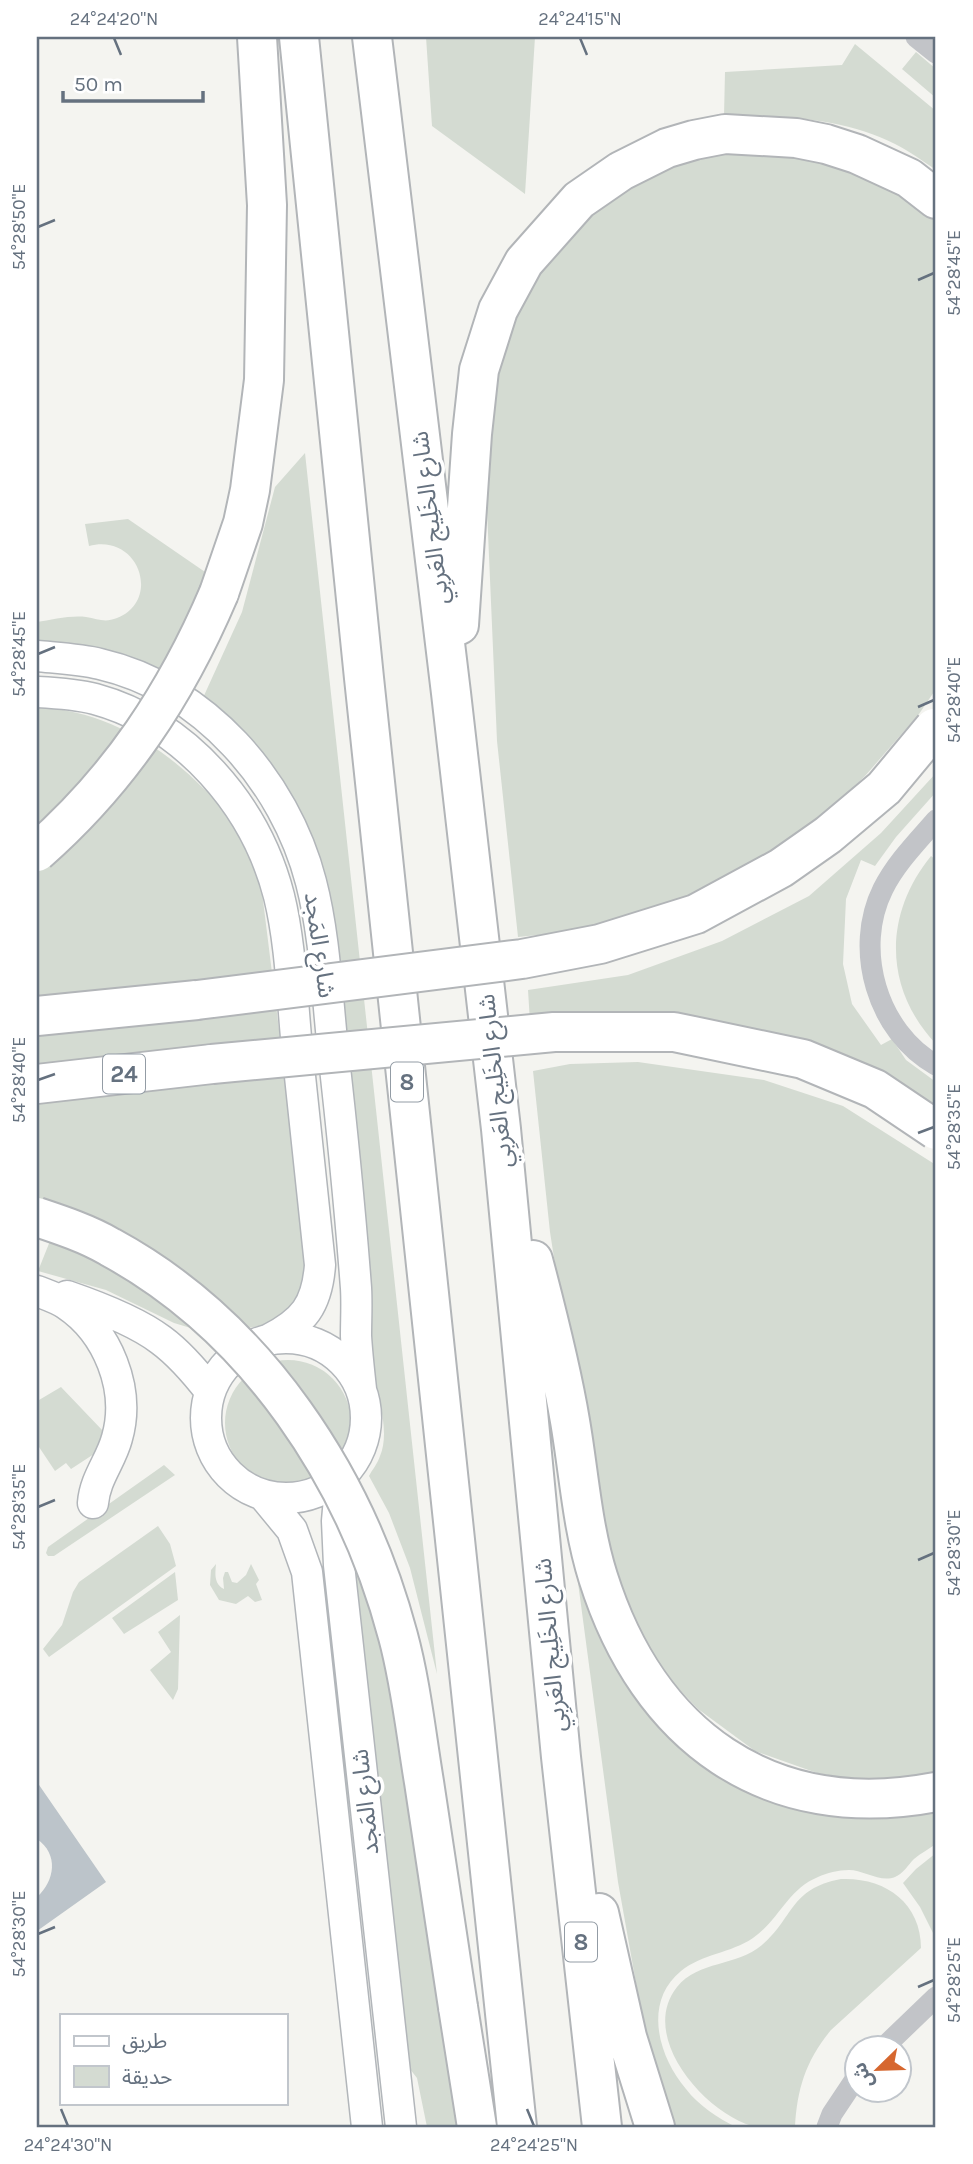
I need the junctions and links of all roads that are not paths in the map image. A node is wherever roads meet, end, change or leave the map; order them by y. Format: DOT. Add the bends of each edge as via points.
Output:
graph roads {
  1 [pos="257,37"];
  2 [pos="299,37"];
  3 [pos="372,37"];
  4 [pos="916,37"];
  5 [pos="936,53"];
  6 [pos="936,199"];
  7 [pos="37,656"];
  8 [pos="37,692"];
  9 [pos="451,693"];
  10 [pos="935,727"];
  11 [pos="936,820"];
  12 [pos="37,852"];
  13 [pos="37,1016"];
  14 [pos="936,1065"];
  15 [pos="37,1084"];
  16 [pos="500,1129"];
  17 [pos="936,1130"];
  18 [pos="37,1217"];
  19 [pos="37,1286"];
  20 [pos="37,1291"];
  21 [pos="268,1340"];
  22 [pos="361,1389"];
  23 [pos="211,1391"];
  24 [pos="342,1477"];
  25 [pos="264,1496"];
  26 [pos="93,1503"];
  27 [pos="561,1757"];
  28 [pos="936,1792"];
  29 [pos="936,1997"];
  30 [pos="897,2035"];
  31 [pos="844,2096"];
  32 [pos="367,2127"];
  33 [pos="401,2127"];
  34 [pos="477,2127"];
  35 [pos="517,2127"];
  36 [pos="602,2127"];
  37 [pos="655,2127"];
  38 [pos="827,2127"];
  1 -- 12 [label="highway, bridge" via="267,205 264,380 240,535 219,593 152,723 91,799"];
  2 -- 35 [label="highway, 8"];
  3 -- 9 [label="highway, شارع الخَلِيج العَربِي / 8"];
  4 -- 5 [label="street"];
  6 -- 9 [label="highway" via="909,178 826,144 726,134 667,148 579,200 524,262 498,310 479,370 463,596"];
  7 -- 22 [label="street, شارع المَجد" via="109,667 151,683 195,709 247,757 296,838 312,882 318,917 356,1289"];
  8 -- 21 [label="street, شارع المَجد" via="94,699 170,735 231,795 271,870 284,926 320,1265 316,1293 304,1315"];
  9 -- 16 [label="highway, شارع الخَلِيج العَربِي / 8"];
  10 -- 13 [label="highway, bridge" via="884,788 828,835 781,868 696,914 600,944 535,956"];
  11 -- 14 [label="street" via="895,867 882,891 870,944 872,971 892,1022 909,1044"];
  15 -- 17 [label="highway, 24, bridge" via="554,1031 674,1032 803,1059 875,1089"];
  16 -- 27 [label="highway, شارع الخَلِيج العَربِي / 8"];
  16 -- 28 [label="highway" via="570,1420 589,1544 611,1610 644,1675 661,1700 705,1744 757,1777 818,1796 855,1800"];
  18 -- 34 [label="highway, bridge" via="109,1246 192,1304 231,1340 298,1417 352,1512 378,1571 413,1711"];
  19 -- 23 [label="street" via="102,1308 160,1339"];
  20 -- 26 [label="street" via="79,1314 104,1346 116,1372 121,1399 118,1434 96,1483"];
  21 -- 22 [label="street" via="297,1339 323,1347 352,1372"];
  21 -- 23 [label="street" via="233,1358"];
  22 -- 24 [label="street" via="366,1407 362,1445"];
  23 -- 25 [label="street" via="206,1415 216,1457 239,1483"];
  24 -- 25 [label="street" via="306,1497"];
  24 -- 33 [label="street, شارع المَجد" via="337,1543"];
  25 -- 32 [label="street, شارع المَجد" via="292,1530 307,1572"];
  27 -- 36 [label="highway, شارع الخَلِيج العَربِي / 8"];
  27 -- 37 [label="highway" via="627,2037"];
  29 -- 30 [label="street"];
  31 -- 38 [label="street"];
}
